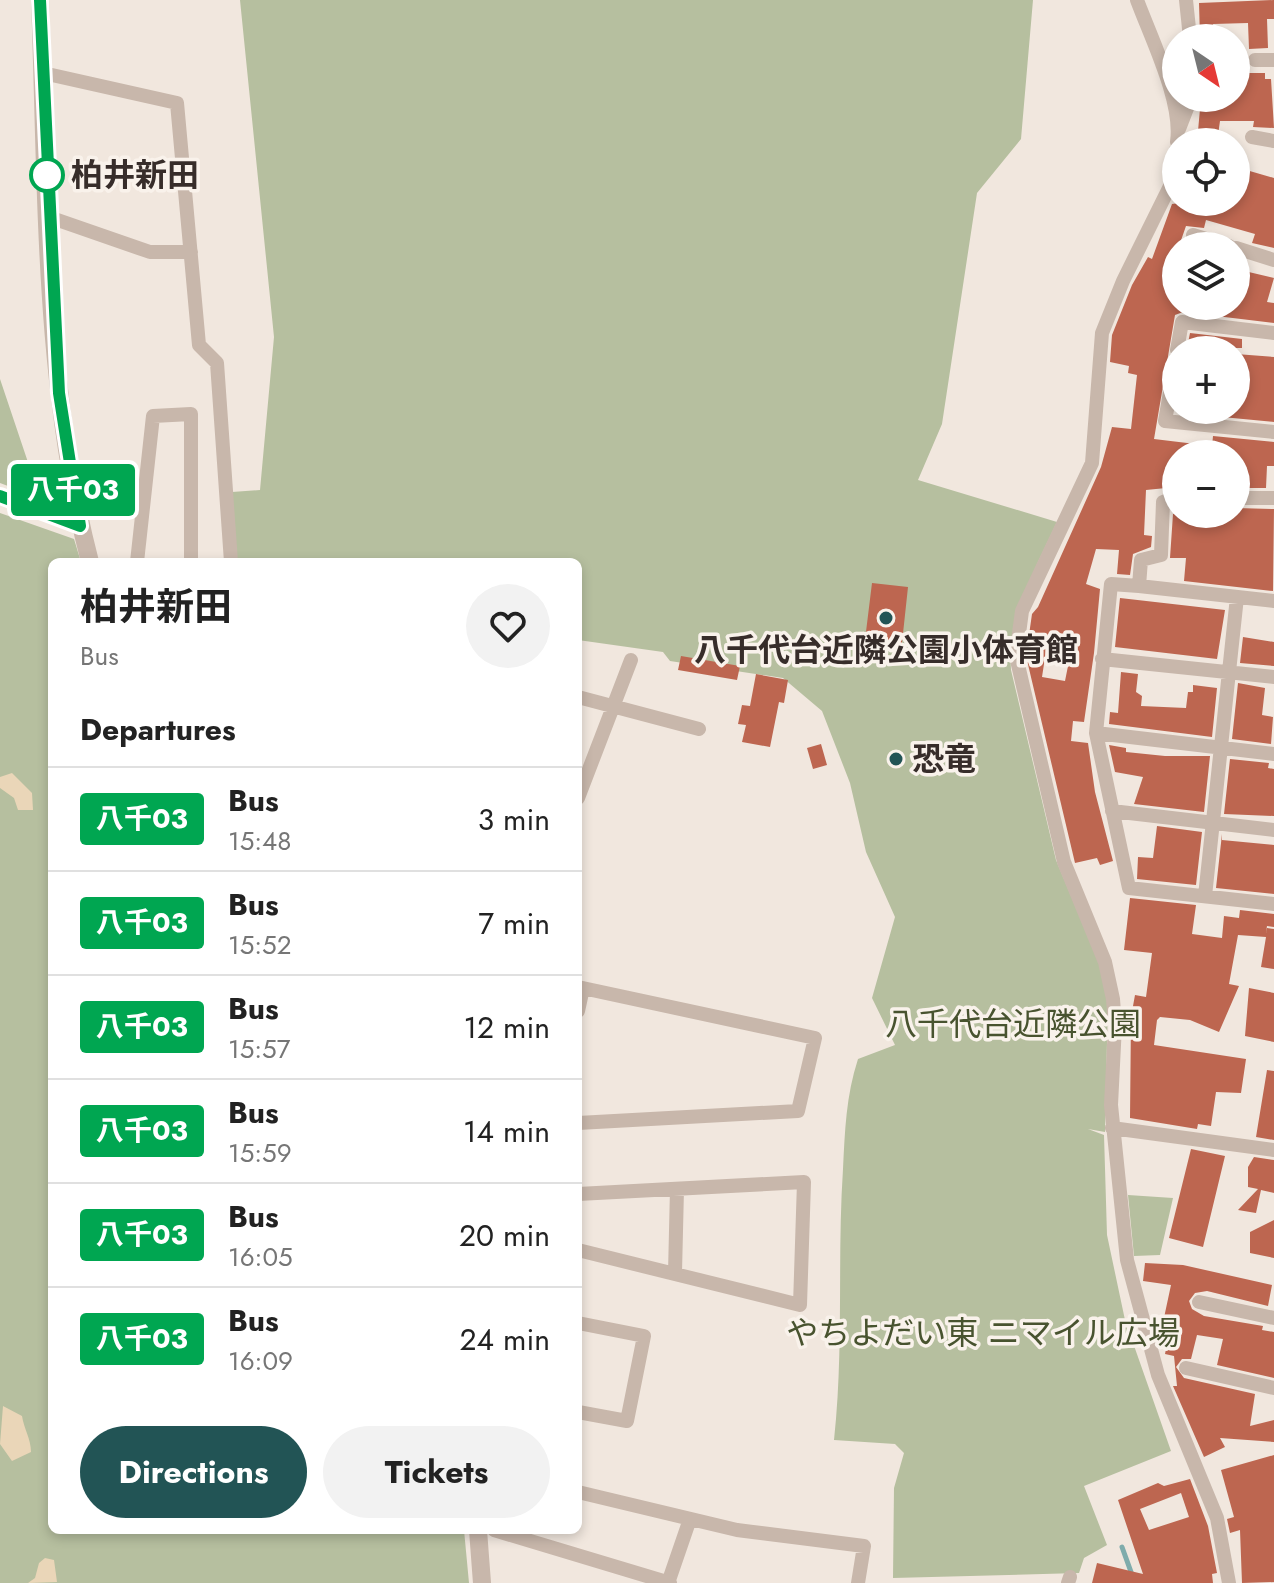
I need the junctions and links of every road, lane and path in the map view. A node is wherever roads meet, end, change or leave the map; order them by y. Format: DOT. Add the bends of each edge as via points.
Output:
graph roads {
  1 [pos="40,0"];
  2 [pos="1137,0"];
  3 [pos="1186,0"];
  4 [pos="1189,24"];
  5 [pos="1255,60"];
  6 [pos="1274,60"];
  7 [pos="43,73"];
  8 [pos="1176,128"];
  9 [pos="1252,137"];
  10 [pos="1274,141"];
  11 [pos="1162,202"];
  12 [pos="49,217"];
  13 [pos="191,252"];
  14 [pos="1250,252"];
  15 [pos="1274,260"];
  16 [pos="1274,333"];
  17 [pos="1180,336"];
  18 [pos="1195,424"];
  19 [pos="1274,432"];
  20 [pos="0,496"];
  21 [pos="1250,498"];
  22 [pos="1274,498"];
  23 [pos="80,526"];
  24 [pos="1162,528"];
  25 [pos="89,558"];
  26 [pos="137,558"];
  27 [pos="191,558"];
  28 [pos="231,558"];
  29 [pos="1139,586"];
  30 [pos="1237,597"];
  31 [pos="1274,601"];
  32 [pos="1102,659"];
  33 [pos="631,660"];
  34 [pos="1229,673"];
  35 [pos="1274,677"];
  36 [pos="582,698"];
  37 [pos="611,707"];
  38 [pos="699,729"];
  39 [pos="1096,733"];
  40 [pos="1220,748"];
  41 [pos="1274,754"];
  42 [pos="582,787"];
  43 [pos="1112,811"];
  44 [pos="1213,823"];
  45 [pos="1274,830"];
  46 [pos="1205,896"];
  47 [pos="1274,904"];
  48 [pos="582,988"];
  49 [pos="582,1123"];
  50 [pos="1112,1128"];
  51 [pos="1274,1150"];
  52 [pos="677,1189"];
  53 [pos="582,1194"];
  54 [pos="582,1251"];
  55 [pos="675,1273"];
  56 [pos="1199,1302"];
  57 [pos="1274,1318"];
  58 [pos="582,1324"];
  59 [pos="1186,1368"];
  60 [pos="1274,1388"];
  61 [pos="582,1413"];
  62 [pos="582,1493"];
  63 [pos="690,1519"];
  64 [pos="478,1534"];
  65 [pos="507,1534"];
  66 [pos="482,1583"];
  67 [pos="668,1583"];
  68 [pos="858,1583"];
  69 [pos="1229,1583"];
  1 -- 7 [label="street"];
  2 -- 8 [label="street"];
  3 -- 4 [label="street"];
  5 -- 6 [label="street"];
  7 -- 12 [label="street"];
  7 -- 13 [label="street" via="177,103"];
  9 -- 10 [label="street"];
  11 -- 50 [label="street" via="1102,333 1092,463 1022,611 1017,638 1020,682 1064,862 1105,962 1113,999"];
  12 -- 13 [label="street" via="150,252"];
  12 -- 23 [label="street" via="59,393"];
  13 -- 28 [label="street" via="199,345 217,363"];
  14 -- 15 [label="street"];
  16 -- 17 [label="street" via="1182,322"];
  18 -- 19 [label="street"];
  20 -- 23 [label="street"];
  21 -- 22 [label="street"];
  23 -- 25 [label="street"];
  24 -- 29 [label="street" via="1161,555 1141,560"];
  26 -- 27 [label="street" via="153,416 191,414"];
  29 -- 30 [label="street"];
  29 -- 32 [label="street" via="1111,584"];
  30 -- 31 [label="street"];
  30 -- 34 [label="street"];
  32 -- 34 [label="street"];
  32 -- 39 [label="street"];
  33 -- 37 [label="street" via="619,699"];
  34 -- 35 [label="street"];
  34 -- 40 [label="street"];
  36 -- 37 [label="street"];
  37 -- 38 [label="street"];
  37 -- 42 [label="street"];
  39 -- 40 [label="street"];
  39 -- 43 [label="street"];
  40 -- 41 [label="street"];
  40 -- 44 [label="street"];
  43 -- 44 [label="street"];
  43 -- 46 [label="street" via="1129,888"];
  44 -- 45 [label="street"];
  44 -- 46 [label="street"];
  46 -- 47 [label="street"];
  48 -- 49 [label="street" via="815,1038 798,1111"];
  50 -- 51 [label="street"];
  50 -- 69 [label="street" via="1134,1288 1158,1375 1217,1518"];
  52 -- 53 [label="street"];
  52 -- 55 [label="street"];
  52 -- 55 [label="street" via="804,1182 800,1305"];
  54 -- 55 [label="street"];
  56 -- 57 [label="street"];
  58 -- 61 [label="street" via="644,1336 627,1421"];
  59 -- 60 [label="street"];
  62 -- 63 [label="street"];
  63 -- 67 [label="street"];
  63 -- 68 [label="street" via="864,1546"];
  64 -- 66 [label="street"];
  65 -- 67 [label="street"];
}
